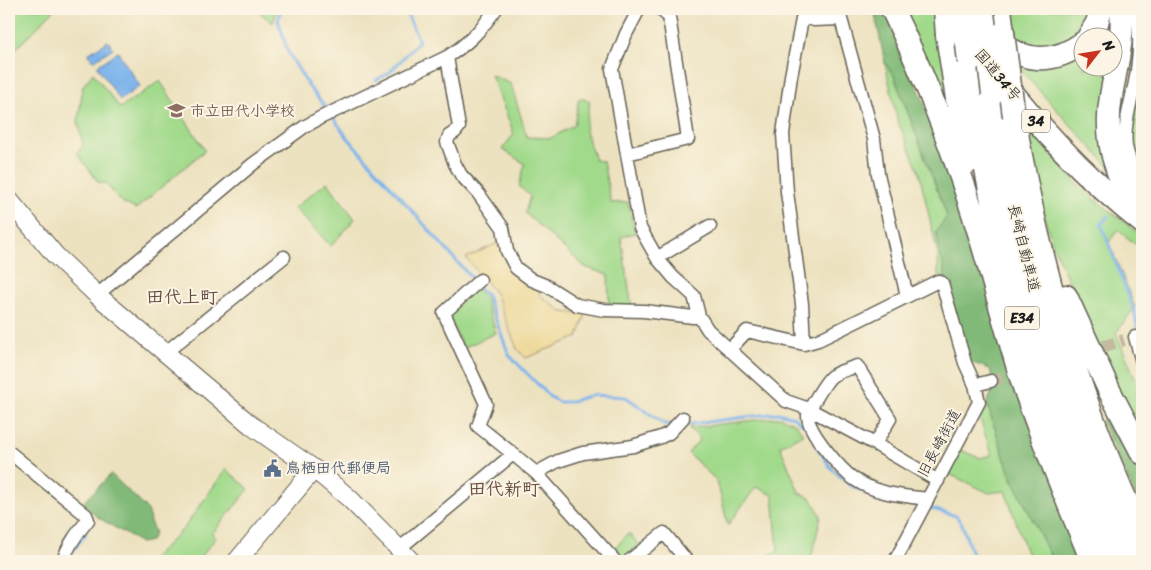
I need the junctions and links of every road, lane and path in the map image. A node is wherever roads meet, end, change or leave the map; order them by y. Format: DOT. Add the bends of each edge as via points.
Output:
graph roads {
  1 [pos="496,9"];
  2 [pos="638,9"];
  3 [pos="660,9"];
  4 [pos="892,9"];
  5 [pos="944,9"];
  6 [pos="1005,9"];
  7 [pos="1101,9"];
  8 [pos="1121,9"];
  9 [pos="1136,9"];
  10 [pos="976,10"];
  11 [pos="803,12"];
  12 [pos="1095,28"];
  13 [pos="1003,33"];
  14 [pos="1074,49"];
  15 [pos="447,57"];
  16 [pos="627,154"];
  17 [pos="1142,185"];
  18 [pos="1028,195"];
  19 [pos="9,200"];
  20 [pos="1142,214"];
  21 [pos="1142,222"];
  22 [pos="710,226"];
  23 [pos="983,245"];
  24 [pos="284,257"];
  25 [pos="657,258"];
  26 [pos="477,282"];
  27 [pos="97,295"];
  28 [pos="907,296"];
  29 [pos="699,316"];
  30 [pos="1134,337"];
  31 [pos="804,344"];
  32 [pos="730,349"];
  33 [pos="166,352"];
  34 [pos="1142,362"];
  35 [pos="991,381"];
  36 [pos="975,385"];
  37 [pos="809,409"];
  38 [pos="683,418"];
  39 [pos="875,444"];
  40 [pos="9,452"];
  41 [pos="513,454"];
  42 [pos="1142,454"];
  43 [pos="314,469"];
  44 [pos="536,473"];
  45 [pos="938,481"];
  46 [pos="928,499"];
  47 [pos="1142,535"];
  48 [pos="405,555"];
  49 [pos="1090,555"];
  50 [pos="63,561"];
  51 [pos="237,561"];
  52 [pos="615,561"];
  53 [pos="629,561"];
  54 [pos="687,561"];
  55 [pos="895,561"];
  56 [pos="1114,561"];
  57 [pos="1135,561"];
  1 -- 15 [label="street" via="467,44"];
  2 -- 16 [label="street" via="612,69"];
  3 -- 16 [label="street" via="669,16 688,139"];
  4 -- 23 [label="highway" via="948,141"];
  5 -- 21 [label="highway, 国道34号 / 34" via="1058,146"];
  5 -- 23 [label="highway, bridge" via="971,189"];
  6 -- 13 [label="highway"];
  7 -- 12 [label="highway"];
  8 -- 20 [label="highway" via="1121,42 1109,110 1109,140 1120,178"];
  9 -- 17 [label="street" via="1139,47 1126,125 1126,146"];
  10 -- 13 [label="highway"];
  10 -- 14 [label="highway" via="995,38 1010,50 1045,59"];
  10 -- 20 [label="highway, 国道34号 / 34" via="1054,120"];
  10 -- 56 [label="highway, 長崎自動車道 / E34, bridge" via="969,62 999,234 1030,347 1064,445"];
  10 -- 57 [label="highway, 長崎自動車道 / E34, bridge" via="1004,166 1049,344 1084,445"];
  11 -- 28 [label="street" via="814,20 841,19 874,139 878,174"];
  11 -- 31 [label="street" via="783,134"];
  13 -- 18 [label="highway, bridge"];
  15 -- 27 [label="street" via="304,127 253,164"];
  15 -- 29 [label="street" via="459,127 449,136 449,149 462,175 503,228 507,251 516,268 577,305 604,310"];
  16 -- 25 [label="street" via="640,228"];
  18 -- 42 [label="highway" via="1061,285"];
  18 -- 47 [label="highway" via="1052,290 1080,380"];
  19 -- 27 [label="street" via="54,255"];
  22 -- 25 [label="street"];
  23 -- 49 [label="highway" via="1023,382"];
  24 -- 33 [label="street"];
  25 -- 29 [label="street" via="694,296"];
  26 -- 41 [label="street" via="444,313 486,404 478,426"];
  27 -- 33 [label="street"];
  28 -- 31 [label="street"];
  28 -- 36 [label="street" via="938,281 942,283 965,363"];
  29 -- 32 [label="street" via="708,330"];
  30 -- 34 [label="street"];
  31 -- 32 [label="street" via="747,331"];
  32 -- 37 [label="street" via="786,401"];
  33 -- 43 [label="street" via="252,426"];
  35 -- 36 [label="street"];
  36 -- 45 [label="street, 旧長崎街道" via="979,402"];
  37 -- 39 [label="street"];
  37 -- 39 [label="street" via="832,376 857,366 890,419"];
  37 -- 46 [label="street" via="808,417 823,447 854,479 888,494"];
  38 -- 44 [label="street" via="669,432 632,446 584,452 558,460"];
  39 -- 45 [label="street"];
  40 -- 50 [label="street" via="86,515 88,520 73,539"];
  41 -- 44 [label="street"];
  41 -- 48 [label="street"];
  43 -- 48 [label="street"];
  43 -- 51 [label="street"];
  44 -- 52 [label="street"];
  45 -- 46 [label="street, 旧長崎街道"];
  46 -- 55 [label="street, 旧長崎街道"];
  53 -- 54 [label="street" via="664,533"];
}
